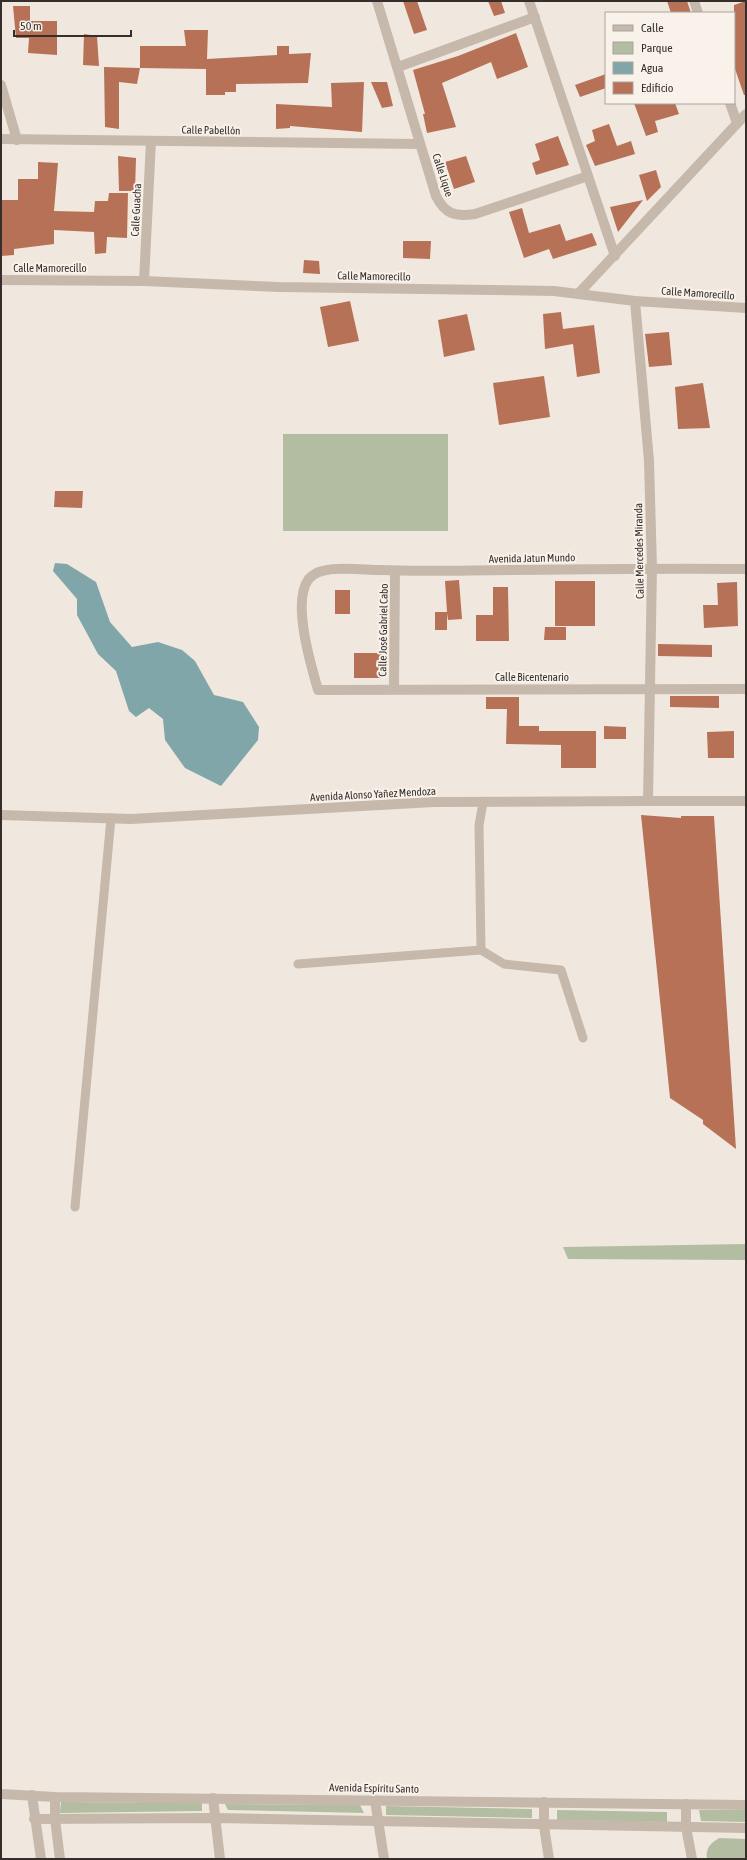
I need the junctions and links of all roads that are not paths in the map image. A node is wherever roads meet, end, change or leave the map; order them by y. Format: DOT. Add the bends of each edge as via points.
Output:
graph roads {
  1 [pos="377,1"];
  2 [pos="529,1"];
  3 [pos="694,1"];
  4 [pos="698,12"];
  5 [pos="535,17"];
  6 [pos="398,68"];
  7 [pos="1,85"];
  8 [pos="730,104"];
  9 [pos="746,114"];
  10 [pos="737,123"];
  11 [pos="1,139"];
  12 [pos="17,140"];
  13 [pos="151,141"];
  14 [pos="420,144"];
  15 [pos="588,176"];
  16 [pos="615,256"];
  17 [pos="1,280"];
  18 [pos="144,281"];
  19 [pos="579,294"];
  20 [pos="635,302"];
  21 [pos="746,308"];
  22 [pos="652,568"];
  23 [pos="746,569"];
  24 [pos="395,571"];
  25 [pos="394,689"];
  26 [pos="650,689"];
  27 [pos="746,689"];
  28 [pos="318,690"];
  29 [pos="648,801"];
  30 [pos="746,801"];
  31 [pos="483,803"];
  32 [pos="1,815"];
  33 [pos="111,818"];
  34 [pos="481,950"];
  35 [pos="298,964"];
  36 [pos="583,1038"];
  37 [pos="75,1207"];
  38 [pos="1,1794"];
  39 [pos="32,1795"];
  40 [pos="55,1797"];
  41 [pos="213,1798"];
  42 [pos="375,1800"];
  43 [pos="544,1802"];
  44 [pos="686,1804"];
  45 [pos="746,1805"];
  46 [pos="214,1818"];
  47 [pos="34,1819"];
  48 [pos="55,1819"];
  49 [pos="378,1822"];
  50 [pos="544,1826"];
  51 [pos="686,1827"];
  52 [pos="746,1828"];
  53 [pos="41,1859"];
  54 [pos="60,1859"];
  55 [pos="220,1859"];
  56 [pos="384,1859"];
  57 [pos="549,1859"];
  58 [pos="692,1859"];
  1 -- 6 [label="street, Calle Lique"];
  2 -- 5 [label="street"];
  3 -- 4 [label="street"];
  5 -- 6 [label="street"];
  5 -- 15 [label="street"];
  6 -- 14 [label="street, Calle Lique"];
  7 -- 12 [label="street"];
  8 -- 10 [label="street"];
  9 -- 10 [label="street"];
  10 -- 16 [label="street"];
  11 -- 12 [label="street, Calle Pabellón"];
  12 -- 13 [label="street, Calle Pabellón"];
  13 -- 14 [label="street, Calle Pabellón"];
  13 -- 18 [label="street, Calle Guacha"];
  14 -- 15 [label="street, Calle Lique" via="441,207 462,216 475,214"];
  15 -- 16 [label="street"];
  16 -- 19 [label="street"];
  17 -- 18 [label="street, Calle Mamorecillo"];
  18 -- 19 [label="street, Calle Mamorecillo" via="287,287 554,291"];
  19 -- 20 [label="street, Calle Mamorecillo"];
  20 -- 21 [label="street, Calle Mamorecillo"];
  20 -- 22 [label="street, Calle Mercedes Miranda" via="649,461"];
  22 -- 23 [label="street, Avenida Jatun Mundo"];
  22 -- 24 [label="street, Avenida Jatun Mundo"];
  22 -- 26 [label="street, Calle Mercedes Miranda"];
  24 -- 25 [label="street, Calle José Gabriel Cabo"];
  24 -- 28 [label="street, Avenida Jatun Mundo" via="334,569 318,572 308,580 303,595 305,646"];
  25 -- 26 [label="street, Calle Bicentenario"];
  25 -- 28 [label="street, Calle Bicentenario"];
  26 -- 27 [label="street, Calle Bicentenario"];
  26 -- 29 [label="street, Calle Mercedes Miranda"];
  29 -- 30 [label="street, Avenida Alonso Yañez Mendoza"];
  29 -- 31 [label="street, Avenida Alonso Yañez Mendoza"];
  31 -- 33 [label="street, Avenida Alonso Yañez Mendoza" via="434,802 188,817"];
  31 -- 34 [label="lane" via="479,825"];
  32 -- 33 [label="street, Avenida Alonso Yañez Mendoza"];
  33 -- 37 [label="lane"];
  34 -- 35 [label="lane"];
  34 -- 36 [label="lane" via="504,964 561,970"];
  38 -- 39 [label="street, Avenida Espíritu Santo"];
  39 -- 40 [label="street, Avenida Espíritu Santo"];
  39 -- 47 [label="street"];
  40 -- 41 [label="street, Avenida Espíritu Santo"];
  40 -- 48 [label="street"];
  41 -- 42 [label="street, Avenida Espíritu Santo"];
  41 -- 46 [label="street"];
  42 -- 43 [label="street, Avenida Espíritu Santo"];
  42 -- 49 [label="street"];
  43 -- 44 [label="street, Avenida Espíritu Santo"];
  43 -- 50 [label="street"];
  44 -- 45 [label="street, Avenida Espíritu Santo"];
  44 -- 51 [label="street"];
  46 -- 48 [label="street"];
  46 -- 49 [label="street"];
  46 -- 55 [label="street"];
  47 -- 48 [label="street"];
  47 -- 53 [label="street"];
  48 -- 54 [label="street"];
  49 -- 50 [label="street"];
  49 -- 56 [label="street"];
  50 -- 51 [label="street"];
  50 -- 57 [label="street"];
  51 -- 52 [label="street"];
  51 -- 58 [label="street"];
}
